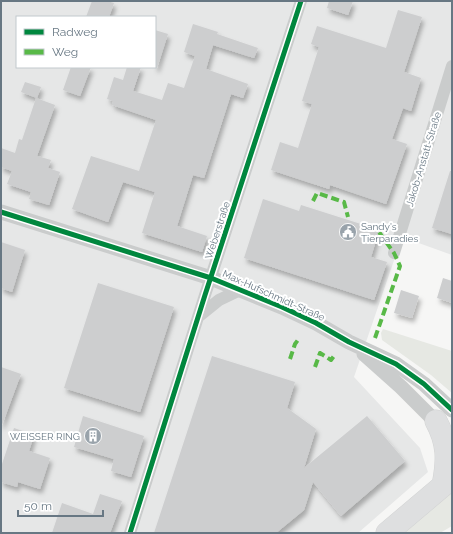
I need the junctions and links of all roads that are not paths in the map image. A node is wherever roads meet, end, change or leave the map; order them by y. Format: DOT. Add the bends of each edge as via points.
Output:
graph roads {
  1 [pos="300,1"];
  2 [pos="452,66"];
  3 [pos="1,212"];
  4 [pos="394,252"];
  5 [pos="211,278"];
  6 [pos="242,289"];
  7 [pos="198,317"];
  8 [pos="444,416"];
  9 [pos="452,439"];
  10 [pos="448,481"];
  11 [pos="130,533"];
  12 [pos="387,533"];
  1 -- 5 [label="street, Weberstraße"];
  2 -- 4 [label="street, Jakob-Anstatt-Straße"];
  3 -- 5 [label="street, Max-Hufschmidt-Straße"];
  5 -- 6 [label="street, Max-Hufschmidt-Straße"];
  5 -- 7 [label="street, Weberstraße"];
  6 -- 7 [label="street" via="219,300"];
  6 -- 8 [label="street, Max-Hufschmidt-Straße" via="312,321 349,342 401,386"];
  7 -- 11 [label="street, Weberstraße"];
  8 -- 9 [label="street, Max-Hufschmidt-Straße"];
  8 -- 10 [label="highway" via="441,430 446,448"];
  10 -- 12 [label="highway"];
}
